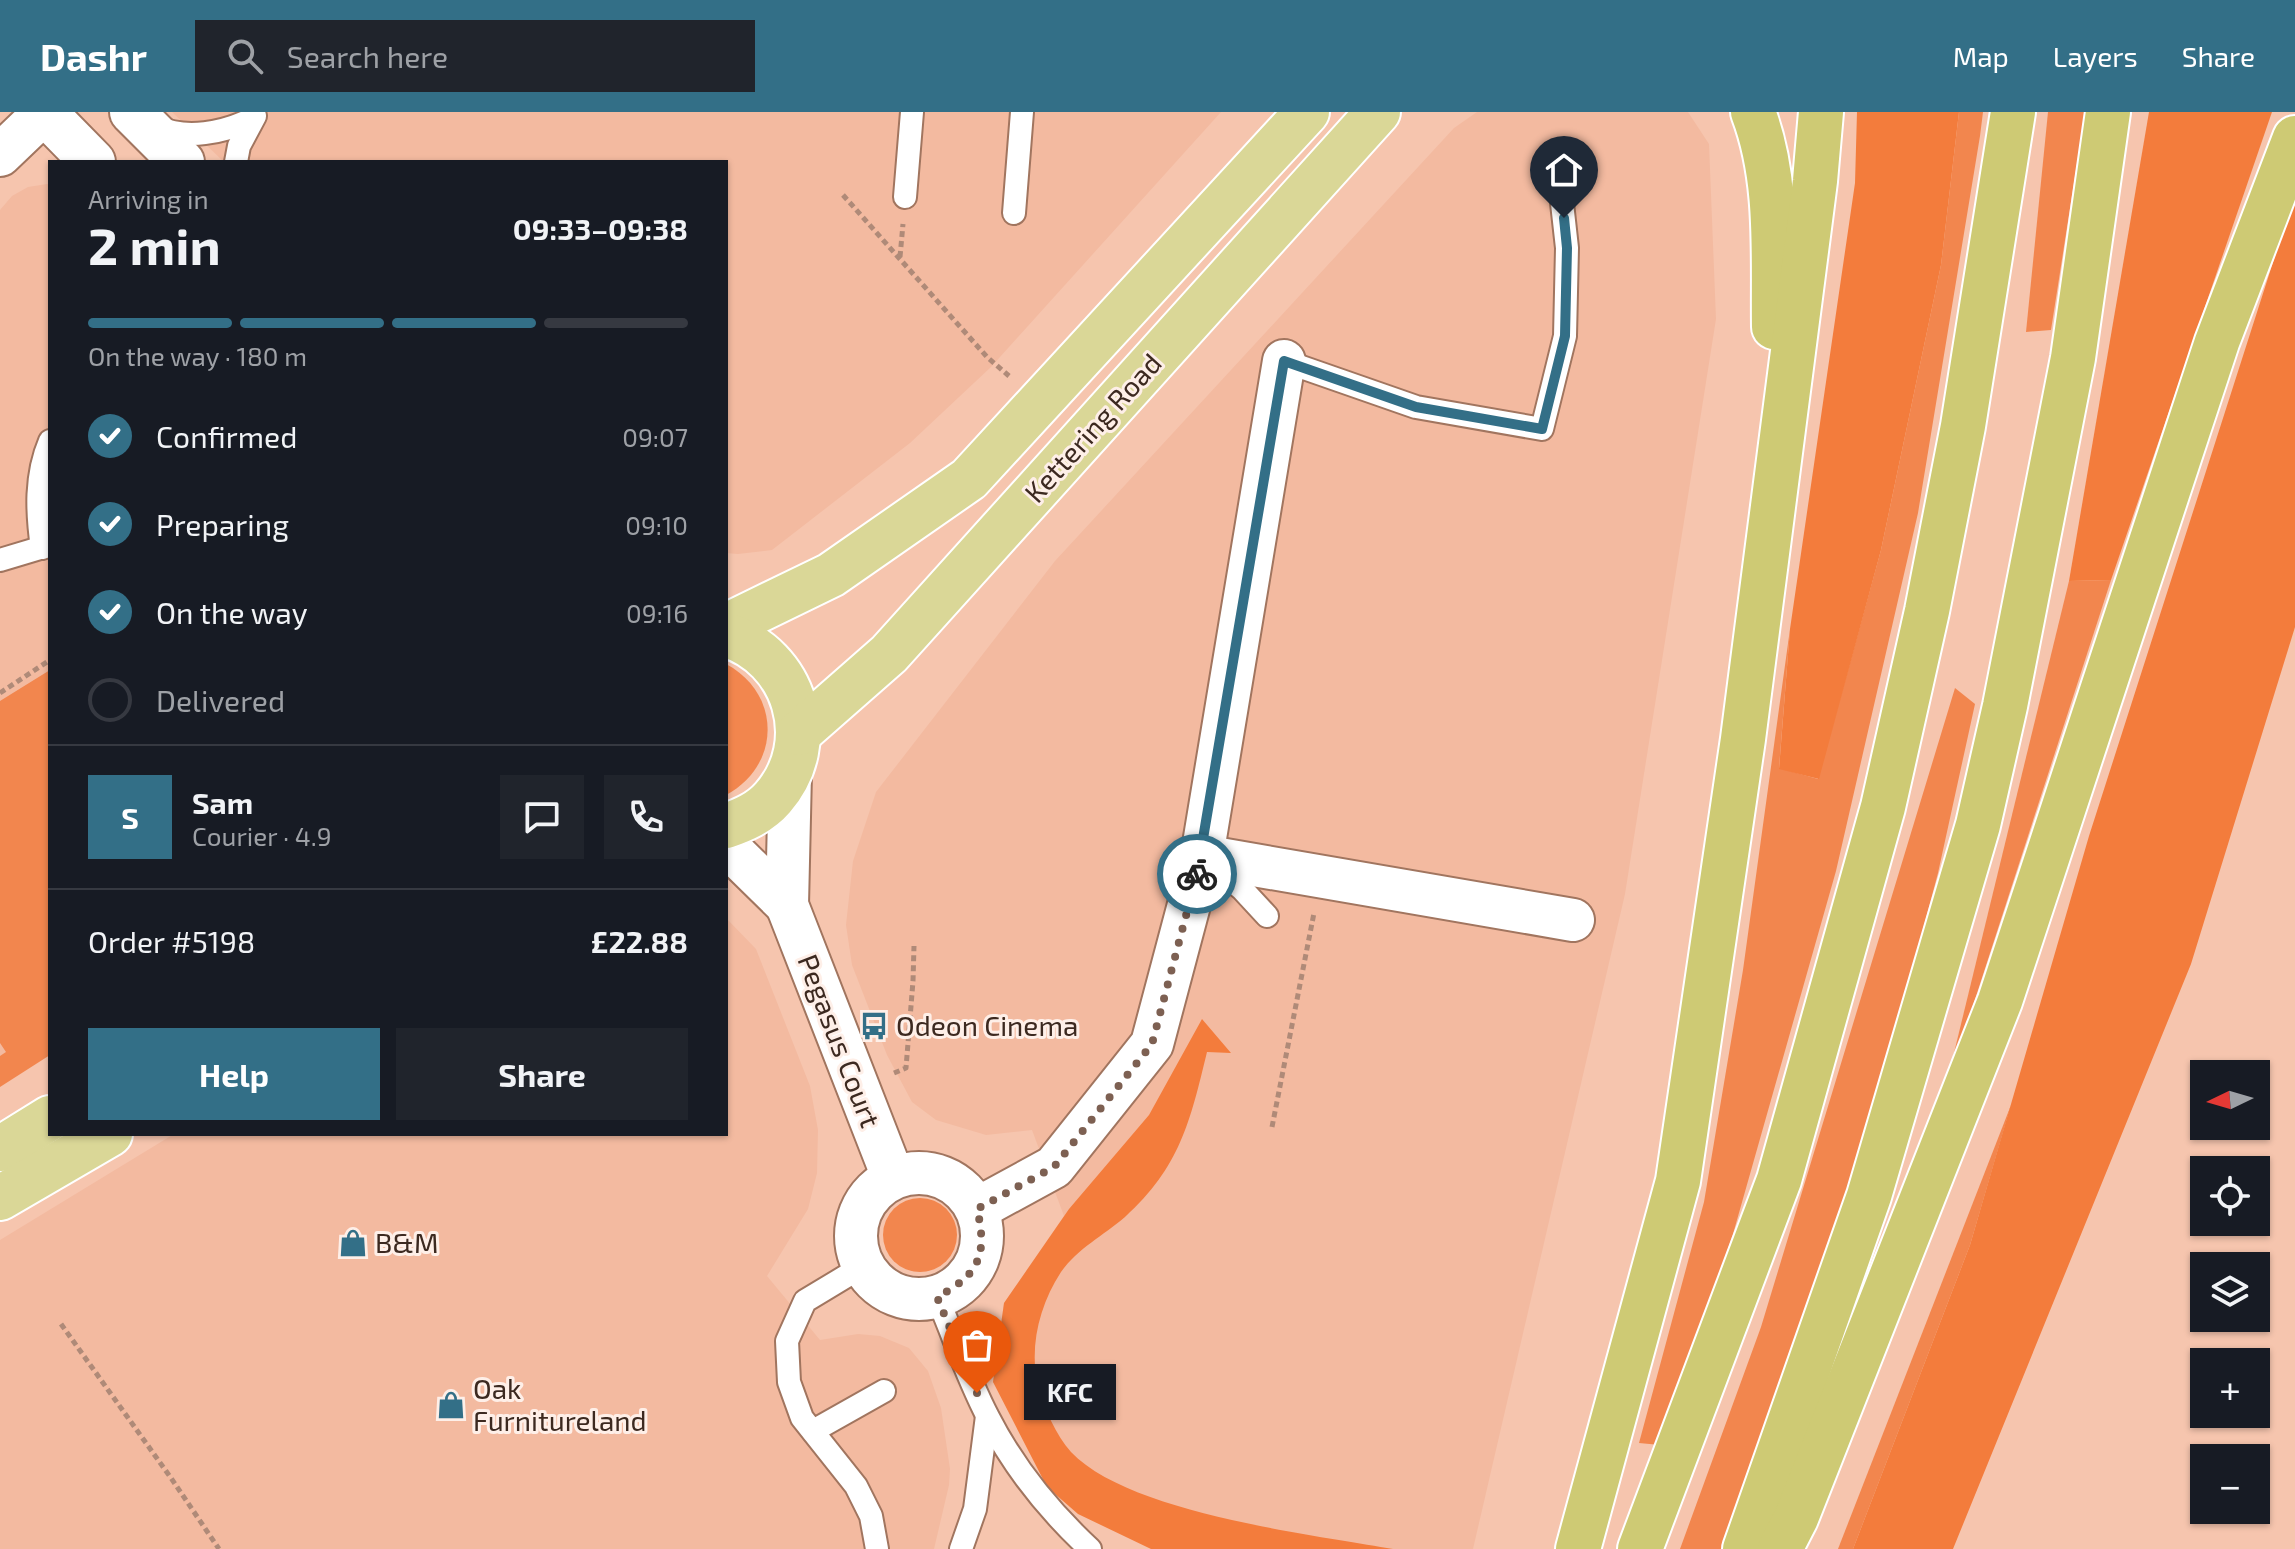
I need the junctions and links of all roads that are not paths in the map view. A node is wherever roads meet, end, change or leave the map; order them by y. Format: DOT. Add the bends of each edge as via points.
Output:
graph roads {
  1 [pos="45,112"];
  2 [pos="912,112"];
  3 [pos="1022,112"];
  4 [pos="1307,112"];
  5 [pos="1378,112"];
  6 [pos="1753,112"];
  7 [pos="1821,112"];
  8 [pos="2013,112"];
  9 [pos="2108,112"];
  10 [pos="255,116"];
  11 [pos="137,117"];
  12 [pos="2295,138"];
  13 [pos="0,155"];
  14 [pos="1557,158"];
  15 [pos="91,160"];
  16 [pos="180,160"];
  17 [pos="236,160"];
  18 [pos="905,197"];
  19 [pos="1014,213"];
  20 [pos="1284,361"];
  21 [pos="48,446"];
  22 [pos="1776,489"];
  23 [pos="46,546"];
  24 [pos="0,560"];
  25 [pos="728,625"];
  26 [pos="728,636"];
  27 [pos="794,753"];
  28 [pos="728,825"];
  29 [pos="728,850"];
  30 [pos="1202,856"];
  31 [pos="787,905"];
  32 [pos="1267,916"];
  33 [pos="1573,920"];
  34 [pos="48,1119"];
  35 [pos="107,1136"];
  36 [pos="0,1149"];
  37 [pos="893,1177"];
  38 [pos="0,1198"];
  39 [pos="977,1209"];
  40 [pos="863,1266"];
  41 [pos="937,1297"];
  42 [pos="884,1391"];
  43 [pos="987,1416"];
  44 [pos="813,1431"];
  45 [pos="877,1549"];
  46 [pos="961,1549"];
  47 [pos="1090,1549"];
  48 [pos="1578,1549"];
  49 [pos="1640,1549"];
  50 [pos="1745,1549"];
  51 [pos="1780,1549"];
  1 -- 13 [label="street"];
  1 -- 15 [label="street"];
  2 -- 18 [label="lane"];
  3 -- 19 [label="lane"];
  4 -- 25 [label="main road, Kettering Road" via="969,479 831,575"];
  5 -- 27 [label="main road, Kettering Road"];
  6 -- 22 [label="highway" via="1771,181"];
  7 -- 22 [label="highway"];
  8 -- 49 [label="highway" via="1963,426 1883,807 1779,1180"];
  9 -- 50 [label="highway" via="2073,358 1978,825 1869,1196"];
  10 -- 11 [label="lane" via="235,127 195,134 168,132"];
  10 -- 17 [label="lane"];
  11 -- 16 [label="street"];
  12 -- 51 [label="highway" via="2217,342 2000,1001"];
  14 -- 20 [label="lane" via="1567,248 1565,336 1542,429 1416,407"];
  20 -- 30 [label="street"];
  21 -- 23 [label="lane" via="37,509"];
  22 -- 48 [label="highway" via="1678,1181"];
  23 -- 24 [label="lane"];
  26 -- 27 [label="main road" via="766,656 785,678 796,705"];
  27 -- 28 [label="main road, Kettering Road" via="772,799 749,818"];
  27 -- 31 [label="street, Pegasus Court"];
  29 -- 31 [label="street, Pegasus Court"];
  30 -- 32 [label="lane"];
  30 -- 33 [label="street"];
  30 -- 39 [label="street" via="1152,1044 1054,1167"];
  31 -- 37 [label="street, Pegasus Court"];
  34 -- 36 [label="main road"];
  35 -- 38 [label="main road"];
  37 -- 39 [label="street" via="917,1172 942,1176 963,1189"];
  37 -- 40 [label="street" via="872,1192 859,1215 856,1241"];
  39 -- 41 [label="street" via="983,1236 977,1262 962,1284"];
  40 -- 41 [label="street" via="895,1295"];
  40 -- 44 [label="lane" via="805,1301 787,1341 789,1382 802,1418"];
  41 -- 43 [label="lane"];
  42 -- 44 [label="lane"];
  43 -- 46 [label="lane" via="975,1509"];
  43 -- 47 [label="lane" via="1023,1475 1058,1520"];
  44 -- 45 [label="lane" via="856,1486 871,1516"];
}
